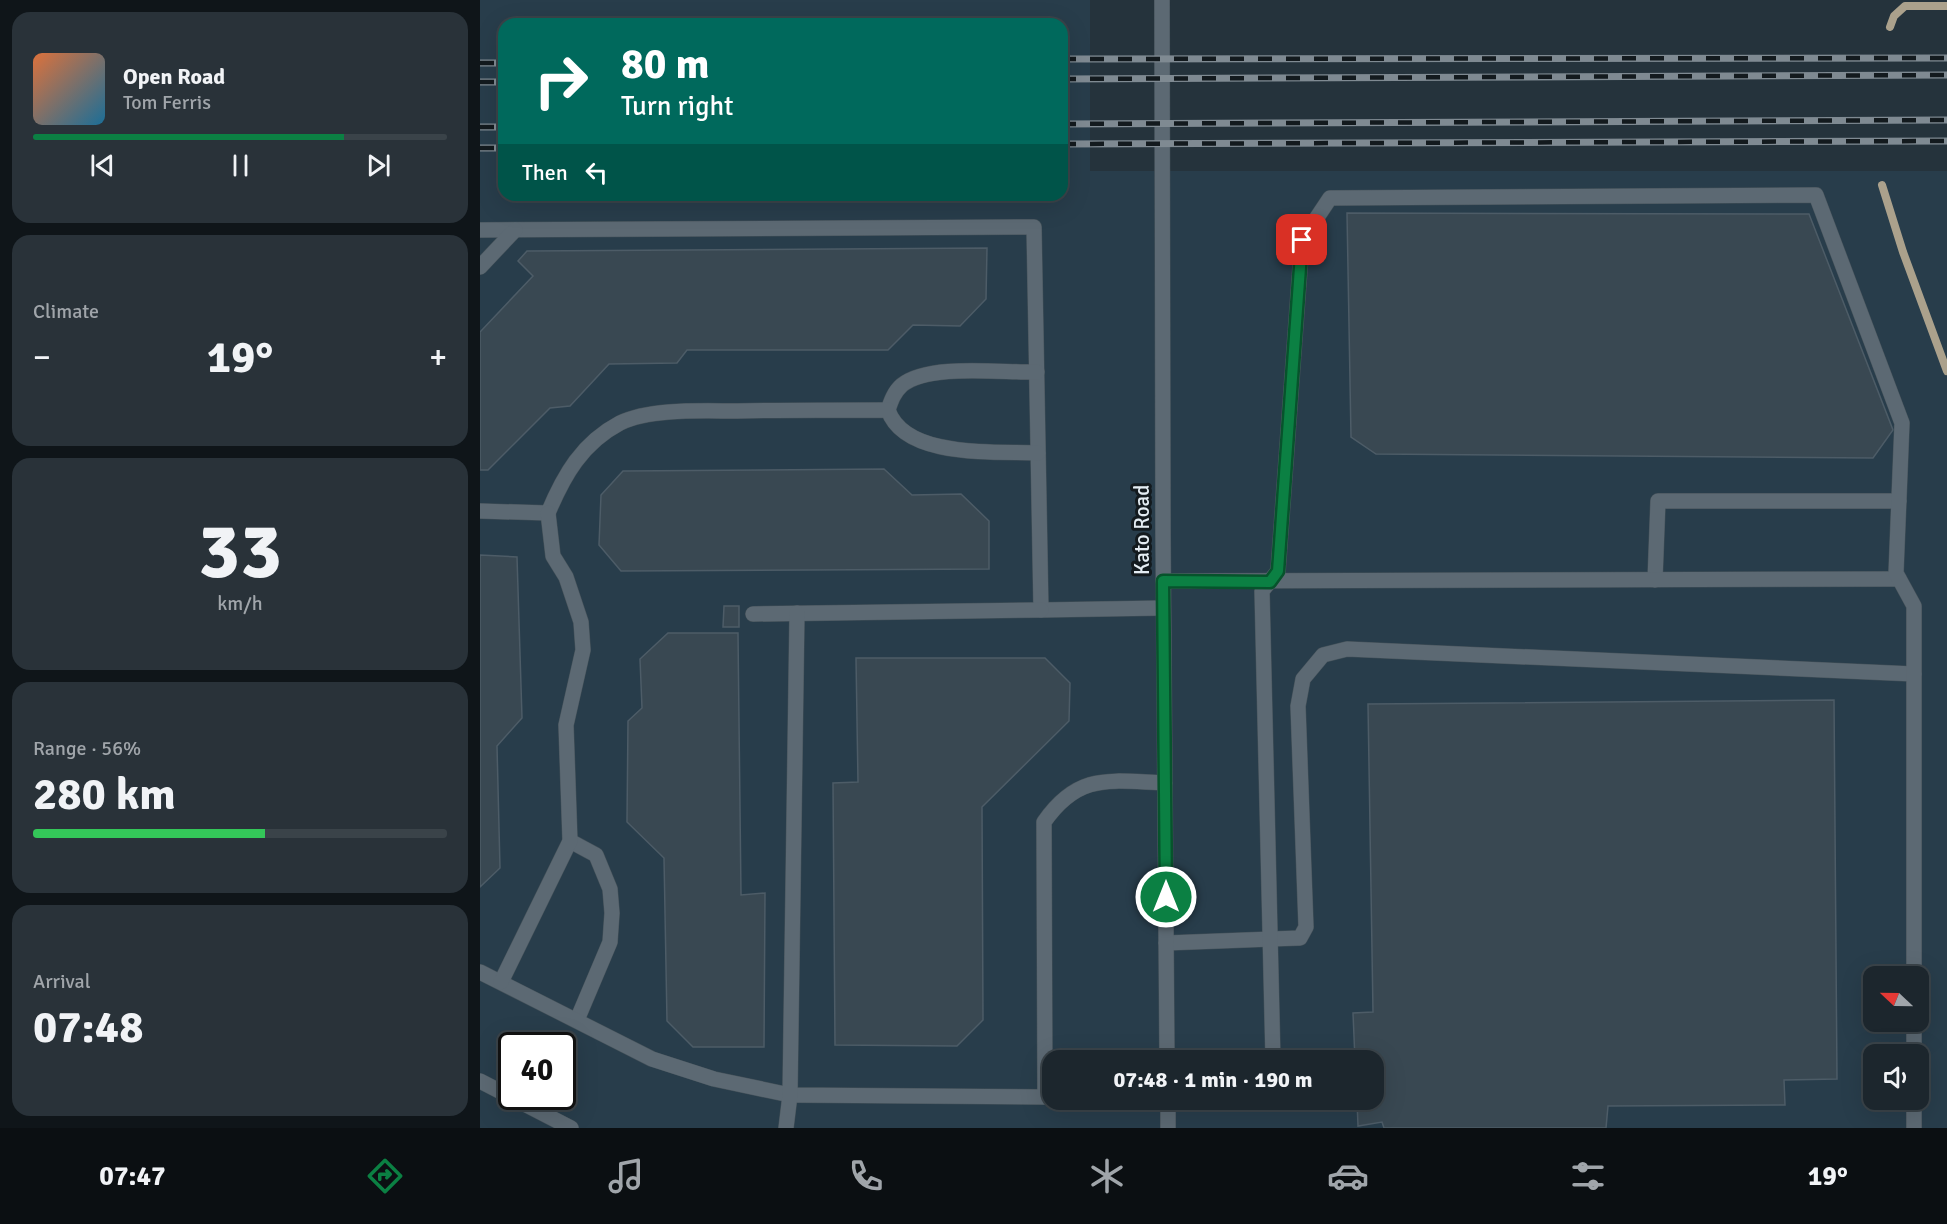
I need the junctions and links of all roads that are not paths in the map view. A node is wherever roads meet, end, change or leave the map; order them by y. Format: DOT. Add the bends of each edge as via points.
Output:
graph roads {
  1 [pos="1162,0"];
  2 [pos="480,230"];
  3 [pos="515,230"];
  4 [pos="480,267"];
  5 [pos="1037,372"];
  6 [pos="888,410"];
  7 [pos="1038,453"];
  8 [pos="1899,501"];
  9 [pos="480,511"];
  10 [pos="548,513"];
  11 [pos="1899,579"];
  12 [pos="1655,580"];
  13 [pos="1163,581"];
  14 [pos="1270,582"];
  15 [pos="1163,608"];
  16 [pos="1041,610"];
  17 [pos="753,614"];
  18 [pos="797,614"];
  19 [pos="1914,674"];
  20 [pos="1165,783"];
  21 [pos="570,841"];
  22 [pos="1270,940"];
  23 [pos="1166,942"];
  24 [pos="1914,966"];
  25 [pos="480,972"];
  26 [pos="501,982"];
  27 [pos="577,1020"];
  28 [pos="1167,1050"];
  29 [pos="1273,1050"];
  30 [pos="480,1081"];
  31 [pos="790,1095"];
  32 [pos="1168,1110"];
  33 [pos="1914,1110"];
  34 [pos="572,1128"];
  35 [pos="786,1128"];
  36 [pos="1168,1128"];
  37 [pos="1914,1128"];
  1 -- 13 [label="street, Kato Road"];
  2 -- 3 [label="street"];
  3 -- 4 [label="street"];
  3 -- 5 [label="street" via="1034,227"];
  5 -- 6 [label="street" via="921,376 902,385"];
  5 -- 7 [label="street"];
  6 -- 7 [label="street" via="898,428 934,446"];
  6 -- 10 [label="street" via="668,412 622,422 578,457 562,479"];
  7 -- 16 [label="street"];
  8 -- 11 [label="street"];
  8 -- 12 [label="street" via="1658,501"];
  8 -- 14 [label="street" via="1902,423 1816,195 1330,198 1302,240 1278,571"];
  9 -- 10 [label="street"];
  10 -- 21 [label="street" via="553,556 566,577 581,622 584,650 566,725"];
  11 -- 12 [label="street"];
  11 -- 19 [label="street" via="1914,606"];
  12 -- 14 [label="street"];
  13 -- 14 [label="street"];
  13 -- 15 [label="street, Kato Road"];
  14 -- 22 [label="street" via="1262,591"];
  15 -- 16 [label="street"];
  15 -- 20 [label="street, Kato Road"];
  16 -- 18 [label="street"];
  17 -- 18 [label="street"];
  18 -- 31 [label="street"];
  19 -- 22 [label="street" via="1347,649 1323,655 1303,679 1298,706 1306,927 1300,938"];
  19 -- 24 [label="street"];
  20 -- 23 [label="street, Kato Road"];
  20 -- 31 [label="street" via="1105,781 1074,790 1059,800 1044,822 1045,1097"];
  21 -- 26 [label="street"];
  21 -- 27 [label="street" via="596,855 610,889 612,913 610,942"];
  22 -- 23 [label="street"];
  22 -- 29 [label="street"];
  23 -- 28 [label="street, Kato Road"];
  25 -- 26 [label="street"];
  26 -- 27 [label="street"];
  27 -- 31 [label="street" via="652,1059 714,1079"];
  30 -- 34 [label="street"];
  31 -- 35 [label="street"];
  32 -- 36 [label="street"];
  33 -- 37 [label="street"];
}
